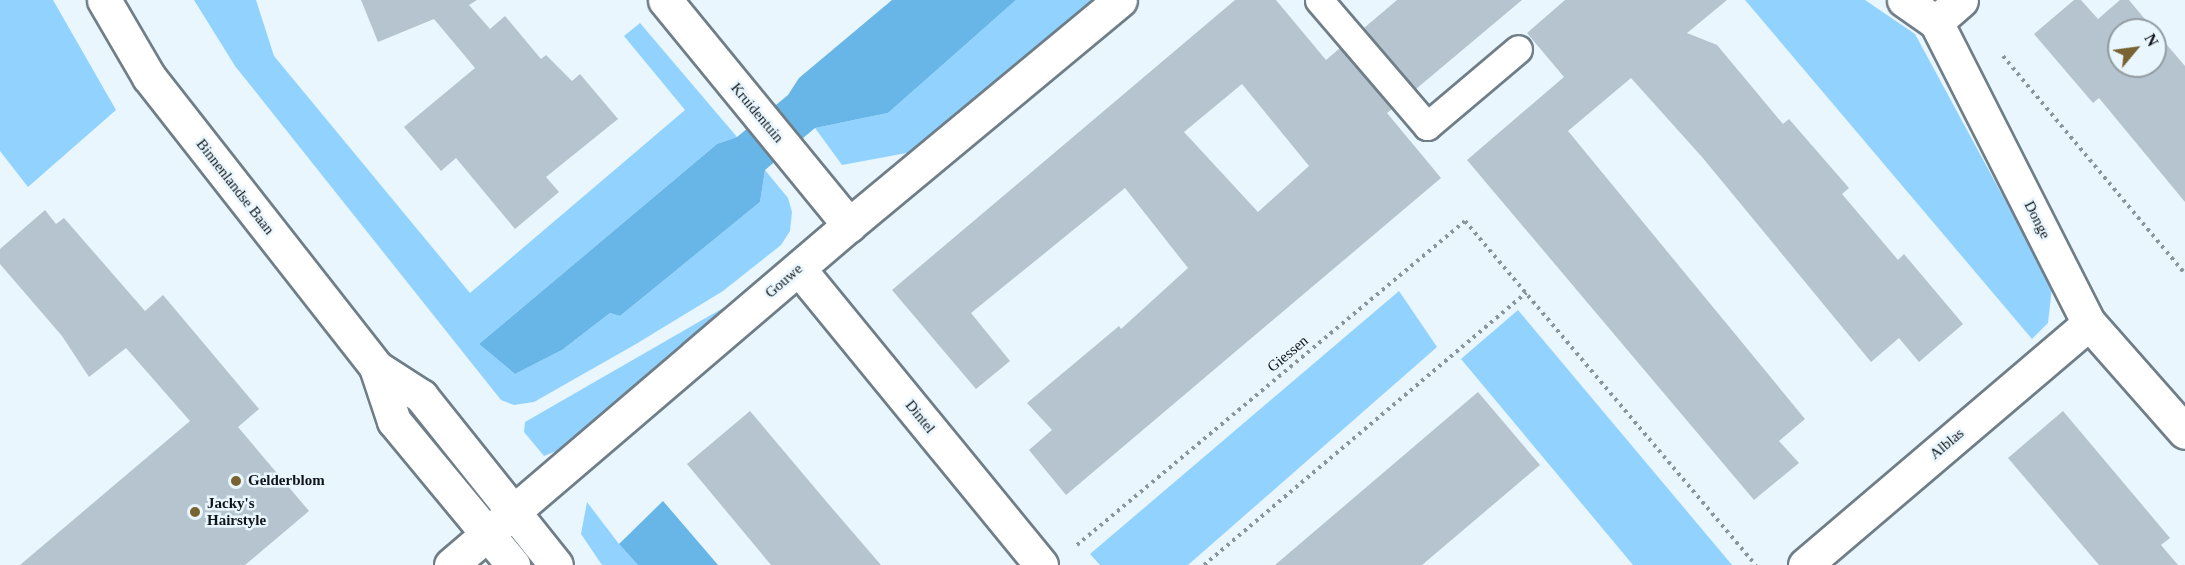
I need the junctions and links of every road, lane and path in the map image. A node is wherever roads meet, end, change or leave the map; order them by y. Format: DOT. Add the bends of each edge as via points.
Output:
graph roads {
  1 [pos="104,0"];
  2 [pos="665,0"];
  3 [pos="1120,0"];
  4 [pos="1319,0"];
  5 [pos="1904,0"];
  6 [pos="1952,8"];
  7 [pos="1518,49"];
  8 [pos="849,225"];
  9 [pos="800,269"];
  10 [pos="2185,274"];
  11 [pos="1526,293"];
  12 [pos="2089,323"];
  13 [pos="375,367"];
  14 [pos="2185,432"];
  15 [pos="514,512"];
  16 [pos="487,534"];
  17 [pos="1071,550"];
  18 [pos="451,565"];
  19 [pos="513,565"];
  20 [pos="556,565"];
  21 [pos="1041,565"];
  22 [pos="1204,565"];
  23 [pos="1756,565"];
  24 [pos="1805,565"];
  1 -- 13 [label="street, Binnenlandse Baan" via="149,77"];
  2 -- 8 [label="street, Kruidentuin"];
  3 -- 8 [label="street, Gouwe"];
  4 -- 7 [label="lane" via="1427,126"];
  5 -- 6 [label="street, Donge"];
  6 -- 10 [label="path"];
  6 -- 12 [label="street, Donge"];
  8 -- 9 [label="street, Gouwe"];
  9 -- 15 [label="street, Gouwe"];
  9 -- 21 [label="street, Dintel"];
  11 -- 17 [label="path, Giessen" via="1465,221"];
  11 -- 22 [label="path"];
  11 -- 23 [label="path, Giessen"];
  12 -- 14 [label="street, Donge"];
  12 -- 24 [label="street, Alblas"];
  13 -- 15 [label="street, Binnenlandse Baan" via="421,396"];
  13 -- 16 [label="street, Binnenlandse Baan" via="394,421"];
  15 -- 16 [label="street, Gouwe"];
  15 -- 20 [label="street, Binnenlandse Baan"];
  16 -- 18 [label="street, Gouwe"];
  16 -- 19 [label="street, Binnenlandse Baan"];
}
